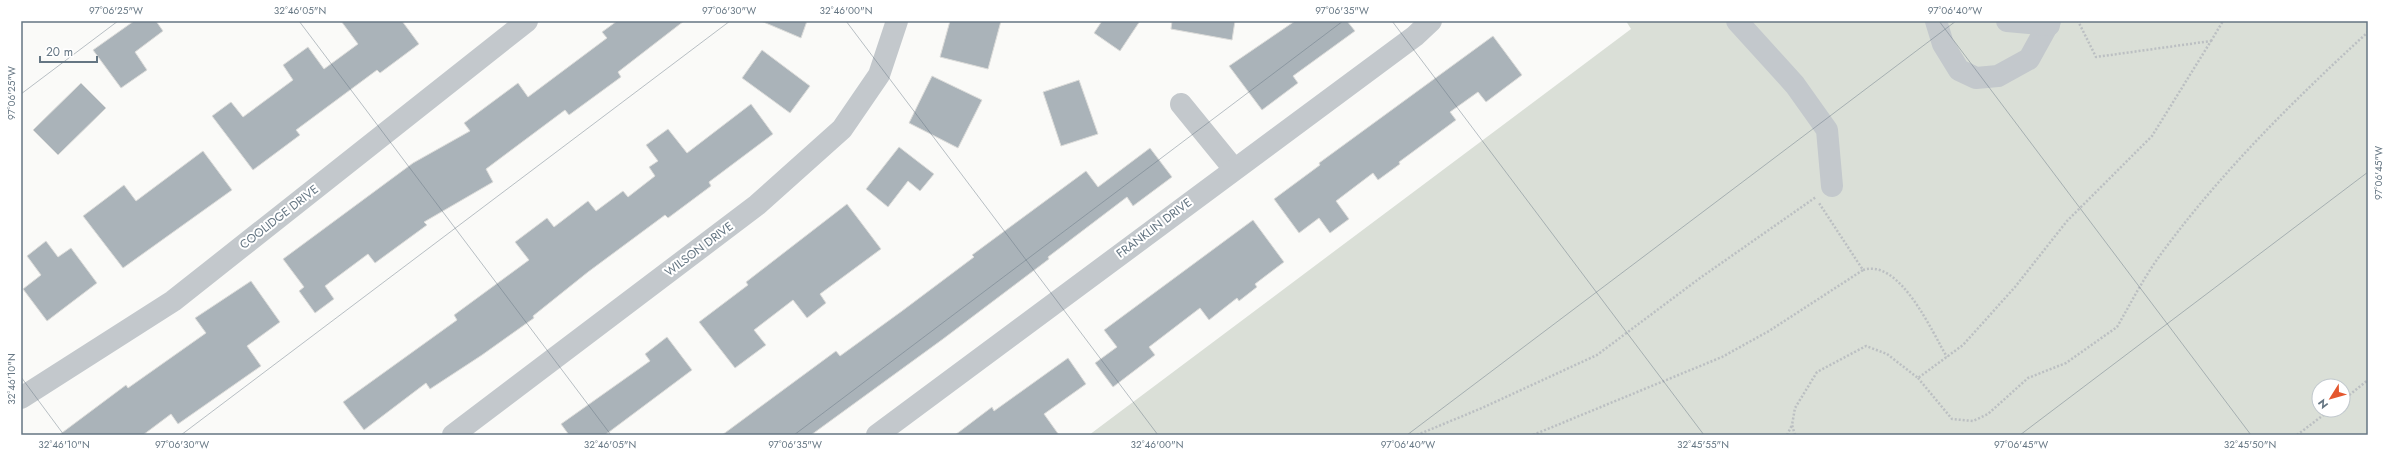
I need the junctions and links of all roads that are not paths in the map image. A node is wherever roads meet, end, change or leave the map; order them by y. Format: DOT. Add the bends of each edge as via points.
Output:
graph roads {
  1 [pos="527,21"];
  2 [pos="896,21"];
  3 [pos="1430,21"];
  4 [pos="1737,21"];
  5 [pos="1936,21"];
  6 [pos="2007,21"];
  7 [pos="2049,23"];
  8 [pos="1181,104"];
  9 [pos="1234,169"];
  10 [pos="1824,192"];
  11 [pos="21,398"];
  12 [pos="453,435"];
  13 [pos="878,435"];
  1 -- 11 [label="street, COOLIDGE DRIVE" via="173,301"];
  2 -- 12 [label="street, WILSON DRIVE" via="879,75 842,129 757,205"];
  3 -- 9 [label="street, FRANKLIN DRIVE" via="1415,36"];
  4 -- 10 [label="street" via="1795,85 1827,130"];
  5 -- 7 [label="street" via="1943,44 1958,70 1976,78 1998,76 2029,59"];
  6 -- 7 [label="street"];
  8 -- 9 [label="street"];
  9 -- 13 [label="street, FRANKLIN DRIVE"];
}
